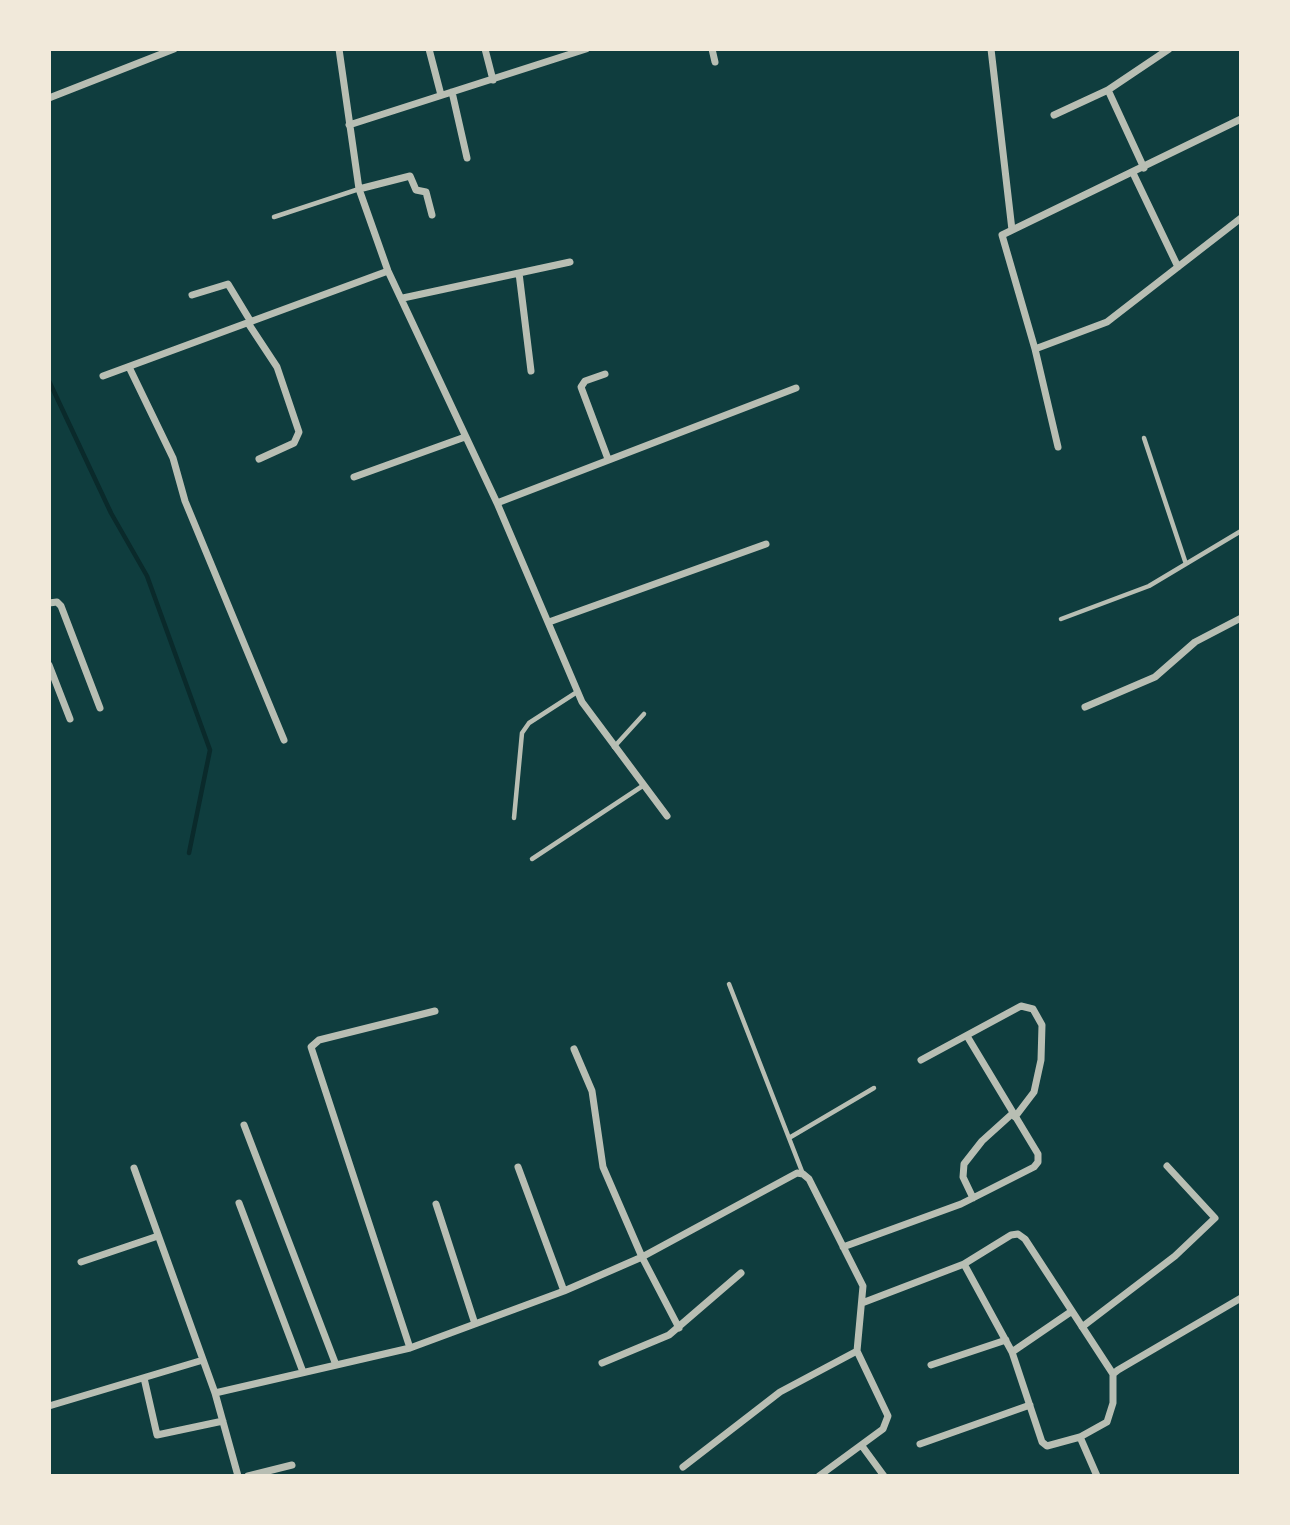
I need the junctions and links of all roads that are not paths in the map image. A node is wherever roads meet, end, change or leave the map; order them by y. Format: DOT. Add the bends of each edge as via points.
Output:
graph roads {
  1 [pos="174,49"];
  2 [pos="339,49"];
  3 [pos="429,49"];
  4 [pos="485,49"];
  5 [pos="586,49"];
  6 [pos="712,49"];
  7 [pos="991,49"];
  8 [pos="1169,49"];
  9 [pos="715,62"];
  10 [pos="493,80"];
  11 [pos="1108,90"];
  12 [pos="452,92"];
  13 [pos="441,95"];
  14 [pos="49,98"];
  15 [pos="1054,115"];
  16 [pos="1241,119"];
  17 [pos="349,125"];
  18 [pos="467,158"];
  19 [pos="1144,168"];
  20 [pos="1133,173"];
  21 [pos="359,189"];
  22 [pos="432,215"];
  23 [pos="274,217"];
  24 [pos="1241,218"];
  25 [pos="1012,230"];
  26 [pos="570,262"];
  27 [pos="1178,267"];
  28 [pos="388,271"];
  29 [pos="519,272"];
  30 [pos="192,295"];
  31 [pos="403,298"];
  32 [pos="250,322"];
  33 [pos="1035,349"];
  34 [pos="130,367"];
  35 [pos="531,371"];
  36 [pos="605,374"];
  37 [pos="103,376"];
  38 [pos="796,388"];
  39 [pos="465,437"];
  40 [pos="1144,438"];
  41 [pos="1058,447"];
  42 [pos="259,459"];
  43 [pos="608,459"];
  44 [pos="354,477"];
  45 [pos="497,503"];
  46 [pos="1241,531"];
  47 [pos="766,544"];
  48 [pos="1186,564"];
  49 [pos="49,603"];
  50 [pos="1241,618"];
  51 [pos="1061,619"];
  52 [pos="549,622"];
  53 [pos="49,665"];
  54 [pos="577,692"];
  55 [pos="1085,707"];
  56 [pos="100,708"];
  57 [pos="645,714"];
  58 [pos="70,719"];
  59 [pos="284,740"];
  60 [pos="614,747"];
  61 [pos="644,785"];
  62 [pos="667,816"];
  63 [pos="514,818"];
  64 [pos="532,859"];
  65 [pos="729,984"];
  66 [pos="435,1011"];
  67 [pos="967,1036"];
  68 [pos="574,1049"];
  69 [pos="921,1060"];
  70 [pos="874,1088"];
  71 [pos="1014,1115"];
  72 [pos="244,1125"];
  73 [pos="789,1138"];
  74 [pos="1167,1166"];
  75 [pos="518,1167"];
  76 [pos="134,1168"];
  77 [pos="803,1174"];
  78 [pos="973,1198"];
  79 [pos="239,1203"];
  80 [pos="436,1204"];
  81 [pos="158,1236"];
  82 [pos="843,1247"];
  83 [pos="642,1256"];
  84 [pos="81,1262"];
  85 [pos="964,1264"];
  86 [pos="741,1273"];
  87 [pos="564,1291"];
  88 [pos="1241,1298"];
  89 [pos="862,1303"];
  90 [pos="1072,1311"];
  91 [pos="475,1324"];
  92 [pos="1082,1327"];
  93 [pos="679,1328"];
  94 [pos="1006,1340"];
  95 [pos="410,1348"];
  96 [pos="857,1351"];
  97 [pos="1012,1352"];
  98 [pos="203,1360"];
  99 [pos="602,1363"];
  100 [pos="336,1365"];
  101 [pos="931,1365"];
  102 [pos="303,1372"];
  103 [pos="1113,1374"];
  104 [pos="144,1378"];
  105 [pos="215,1393"];
  106 [pos="1030,1405"];
  107 [pos="49,1406"];
  108 [pos="223,1420"];
  109 [pos="1080,1437"];
  110 [pos="920,1444"];
  111 [pos="862,1446"];
  112 [pos="292,1465"];
  113 [pos="683,1467"];
  114 [pos="239,1476"];
  115 [pos="248,1476"];
  116 [pos="819,1476"];
  117 [pos="884,1476"];
  118 [pos="1097,1476"];
  1 -- 14 [label="street"];
  2 -- 17 [label="street"];
  3 -- 13 [label="street"];
  4 -- 10 [label="street"];
  5 -- 10 [label="street"];
  6 -- 9 [label="street"];
  7 -- 25 [label="street"];
  8 -- 11 [label="street"];
  10 -- 12 [label="street"];
  11 -- 15 [label="street"];
  11 -- 19 [label="street"];
  12 -- 13 [label="street"];
  12 -- 18 [label="street"];
  13 -- 17 [label="street"];
  16 -- 19 [label="street"];
  17 -- 21 [label="street"];
  19 -- 20 [label="street"];
  20 -- 25 [label="street"];
  20 -- 27 [label="street"];
  21 -- 22 [label="street" via="410,176 416,190 426,192"];
  21 -- 23 [label="lane"];
  21 -- 28 [label="street"];
  24 -- 27 [label="street"];
  25 -- 33 [label="street" via="1002,238"];
  26 -- 29 [label="street"];
  27 -- 33 [label="street" via="1100,327"];
  28 -- 31 [label="street"];
  28 -- 32 [label="street"];
  29 -- 31 [label="street"];
  29 -- 35 [label="street"];
  30 -- 32 [label="street" via="228,284"];
  31 -- 39 [label="street"];
  32 -- 34 [label="street"];
  32 -- 42 [label="street" via="277,367 299,432 294,443"];
  33 -- 41 [label="street"];
  34 -- 37 [label="street"];
  34 -- 59 [label="street" via="173,458 185,501"];
  36 -- 43 [label="street" via="585,381 582,387"];
  38 -- 43 [label="street"];
  39 -- 44 [label="street"];
  39 -- 45 [label="street"];
  40 -- 48 [label="lane"];
  43 -- 45 [label="street"];
  45 -- 52 [label="street"];
  46 -- 48 [label="lane"];
  47 -- 52 [label="street"];
  48 -- 51 [label="lane" via="1149,586"];
  49 -- 56 [label="street" via="57,601 61,606"];
  50 -- 55 [label="street" via="1195,642 1154,677"];
  52 -- 54 [label="street"];
  53 -- 58 [label="street"];
  54 -- 60 [label="street"];
  54 -- 63 [label="lane" via="529,723 522,733"];
  57 -- 60 [label="lane"];
  60 -- 61 [label="street"];
  61 -- 62 [label="street"];
  61 -- 64 [label="lane"];
  65 -- 73 [label="lane"];
  66 -- 95 [label="street" via="319,1040 311,1047"];
  67 -- 69 [label="street"];
  67 -- 71 [label="street"];
  67 -- 71 [label="street" via="1021,1006 1033,1009 1039,1018 1044,1038 1037,1085"];
  68 -- 83 [label="street" via="592,1091 603,1167"];
  70 -- 73 [label="lane"];
  71 -- 78 [label="street" via="982,1141 964,1164 963,1177"];
  71 -- 78 [label="street" via="1038,1154 1038,1162"];
  72 -- 100 [label="street"];
  73 -- 77 [label="lane"];
  74 -- 92 [label="street" via="1215,1218 1175,1256"];
  75 -- 87 [label="street"];
  76 -- 81 [label="street"];
  77 -- 82 [label="street"];
  77 -- 83 [label="street" via="797,1173"];
  78 -- 82 [label="street"];
  79 -- 102 [label="street"];
  80 -- 91 [label="street"];
  81 -- 84 [label="street"];
  81 -- 98 [label="street"];
  82 -- 89 [label="street" via="863,1286"];
  83 -- 87 [label="street"];
  83 -- 93 [label="street"];
  85 -- 89 [label="street"];
  85 -- 90 [label="street" via="1018,1234"];
  85 -- 94 [label="street"];
  86 -- 93 [label="street"];
  87 -- 91 [label="street"];
  88 -- 103 [label="street"];
  89 -- 96 [label="street"];
  90 -- 92 [label="street"];
  90 -- 97 [label="street"];
  91 -- 95 [label="street"];
  92 -- 103 [label="street"];
  93 -- 99 [label="street"];
  94 -- 97 [label="street"];
  94 -- 101 [label="street"];
  95 -- 100 [label="street"];
  96 -- 111 [label="street" via="888,1416 883,1429"];
  96 -- 113 [label="street" via="779,1392"];
  97 -- 106 [label="street"];
  98 -- 104 [label="street"];
  98 -- 105 [label="street"];
  100 -- 102 [label="street"];
  102 -- 105 [label="street"];
  103 -- 109 [label="street" via="1113,1403 1107,1422"];
  104 -- 107 [label="street"];
  104 -- 108 [label="street" via="157,1435"];
  105 -- 108 [label="street"];
  106 -- 109 [label="street" via="1047,1447"];
  106 -- 110 [label="street"];
  108 -- 114 [label="street"];
  109 -- 118 [label="street"];
  111 -- 116 [label="street"];
  111 -- 117 [label="street"];
  112 -- 115 [label="street"];
}
